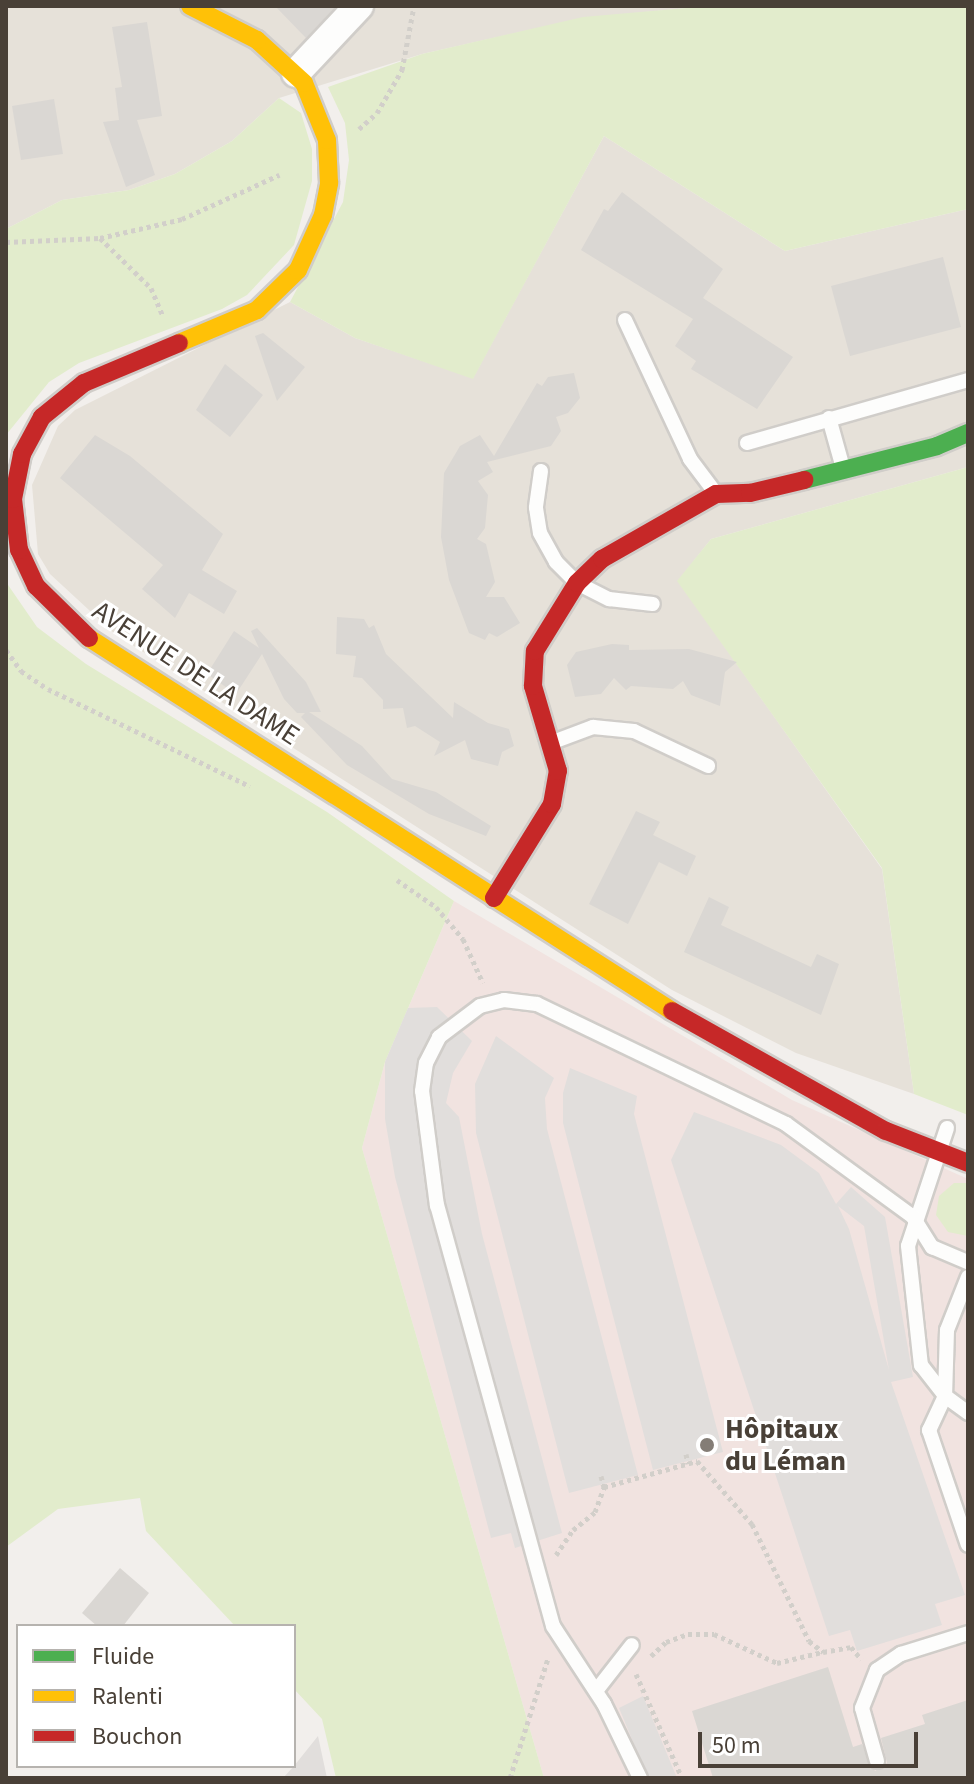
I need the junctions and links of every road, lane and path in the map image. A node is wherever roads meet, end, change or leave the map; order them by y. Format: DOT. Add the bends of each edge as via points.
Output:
graph roads {
  1 [pos="190,6"];
  2 [pos="359,6"];
  3 [pos="414,6"];
  4 [pos="296,73"];
  5 [pos="355,132"];
  6 [pos="279,175"];
  7 [pos="100,238"];
  8 [pos="6,242"];
  9 [pos="177,311"];
  10 [pos="164,317"];
  11 [pos="625,320"];
  12 [pos="150,322"];
  13 [pos="968,380"];
  14 [pos="829,418"];
  15 [pos="968,433"];
  16 [pos="747,443"];
  17 [pos="843,468"];
  18 [pos="541,471"];
  19 [pos="716,494"];
  20 [pos="577,583"];
  21 [pos="653,604"];
  22 [pos="6,650"];
  23 [pos="553,742"];
  24 [pos="708,766"];
  25 [pos="264,794"];
  26 [pos="388,874"];
  27 [pos="494,898"];
  28 [pos="492,1002"];
  29 [pos="786,1072"];
  30 [pos="861,1094"];
  31 [pos="940,1125"];
  32 [pos="968,1136"];
  33 [pos="938,1151"];
  34 [pos="968,1163"];
  35 [pos="913,1217"];
  36 [pos="968,1262"];
  37 [pos="968,1277"];
  38 [pos="945,1396"];
  39 [pos="968,1413"];
  40 [pos="686,1454"];
  41 [pos="688,1464"];
  42 [pos="601,1476"];
  43 [pos="604,1487"];
  44 [pos="968,1545"];
  45 [pos="539,1578"];
  46 [pos="553,1626"];
  47 [pos="968,1633"];
  48 [pos="632,1645"];
  49 [pos="823,1652"];
  50 [pos="877,1670"];
  51 [pos="596,1691"];
  52 [pos="877,1761"];
  53 [pos="510,1778"];
  54 [pos="640,1778"];
  55 [pos="682,1778"];
  1 -- 4 [label="main road, AVENUE DE LA DAME" via="257,40"];
  2 -- 4 [label="street"];
  3 -- 5 [label="path" via="402,70 377,113"];
  4 -- 27 [label="main road, AVENUE DE LA DAME" via="319,113 328,153 323,215 306,258 288,283 257,310 84,383 51,407 27,441 17,468 13,515 19,550 46,601 88,639"];
  6 -- 7 [label="path" via="182,219"];
  7 -- 8 [label="path"];
  7 -- 10 [label="path" via="151,288"];
  9 -- 10 [label="path"];
  10 -- 12 [label="path"];
  11 -- 19 [label="lane" via="690,459"];
  13 -- 14 [label="lane"];
  14 -- 16 [label="lane"];
  14 -- 17 [label="lane"];
  15 -- 17 [label="main road" via="937,446"];
  17 -- 19 [label="main road" via="750,493"];
  18 -- 20 [label="lane" via="536,508 540,533 556,562"];
  19 -- 20 [label="main road" via="602,559"];
  20 -- 21 [label="lane" via="609,599"];
  20 -- 23 [label="main road" via="543,632 531,670 537,705"];
  22 -- 25 [label="path" via="21,671 48,689"];
  23 -- 24 [label="lane" via="593,727 634,731"];
  23 -- 27 [label="main road" via="558,771 552,804"];
  26 -- 28 [label="path" via="436,907 463,939"];
  27 -- 29 [label="main road, AVENUE DE LA DAME" via="663,1006"];
  28 -- 35 [label="lane" via="537,1004 702,1080 786,1124"];
  28 -- 45 [label="lane" via="458,1018 439,1037 426,1063 423,1103 437,1206"];
  29 -- 30 [label="main road, AVENUE DE LA DAME"];
  29 -- 33 [label="main road, AVENUE DE LA DAME" via="886,1131"];
  31 -- 32 [label="main road"];
  31 -- 33 [label="lane"];
  33 -- 34 [label="main road, AVENUE DE LA DAME"];
  33 -- 35 [label="lane"];
  35 -- 36 [label="lane" via="932,1247"];
  35 -- 38 [label="lane" via="908,1246 919,1358"];
  37 -- 38 [label="lane" via="947,1330"];
  38 -- 39 [label="lane"];
  38 -- 44 [label="lane" via="929,1430"];
  40 -- 41 [label="path"];
  41 -- 43 [label="path"];
  41 -- 49 [label="path" via="697,1461 752,1524 809,1641"];
  42 -- 43 [label="path"];
  43 -- 45 [label="path" via="595,1512 573,1530"];
  45 -- 46 [label="lane"];
  46 -- 51 [label="lane"];
  46 -- 53 [label="path" via="548,1664"];
  47 -- 50 [label="lane" via="901,1654"];
  48 -- 51 [label="lane"];
  49 -- 50 [label="path" via="851,1647"];
  49 -- 55 [label="path" via="777,1663 714,1634 688,1634 666,1642 634,1672"];
  50 -- 52 [label="lane" via="862,1708"];
  51 -- 54 [label="lane"];
}
